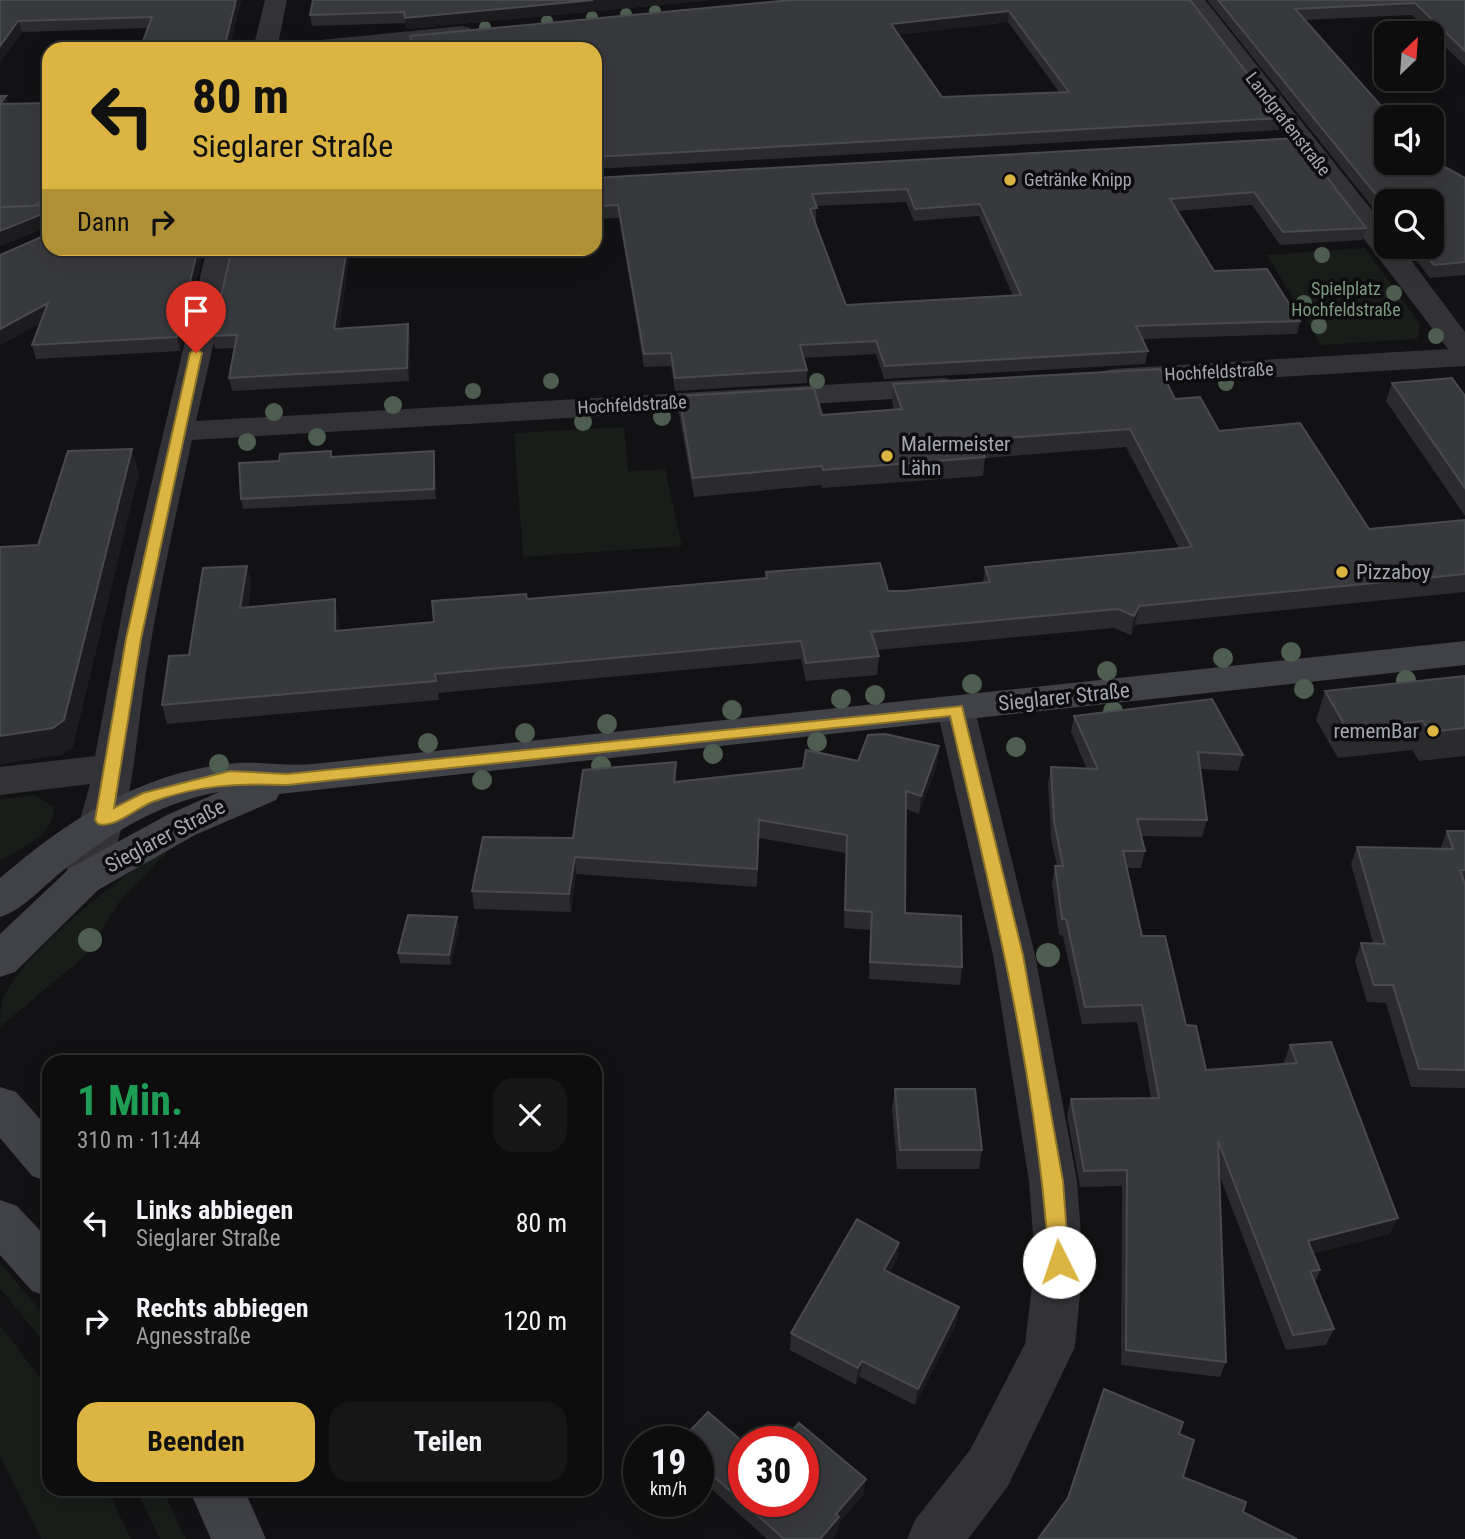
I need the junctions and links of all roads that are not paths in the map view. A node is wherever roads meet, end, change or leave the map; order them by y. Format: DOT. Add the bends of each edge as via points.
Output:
graph roads {
  1 [pos="276,0"];
  2 [pos="1193,0"];
  3 [pos="477,32"];
  4 [pos="267,42"];
  5 [pos="373,42"];
  6 [pos="1300,139"];
  7 [pos="1272,141"];
  8 [pos="1374,231"];
  9 [pos="219,256"];
  10 [pos="1396,259"];
  11 [pos="1465,306"];
  12 [pos="1435,311"];
  13 [pos="1465,355"];
  14 [pos="1083,379"];
  15 [pos="972,386"];
  16 [pos="177,431"];
  17 [pos="1465,653"];
  18 [pos="956,710"];
  19 [pos="114,767"];
  20 [pos="287,780"];
  21 [pos="0,781"];
  22 [pos="103,820"];
  23 [pos="46,861"];
  24 [pos="84,879"];
  25 [pos="0,880"];
  26 [pos="0,901"];
  27 [pos="0,960"];
  28 [pos="0,1106"];
  29 [pos="42,1154"];
  30 [pos="0,1221"];
  31 [pos="42,1267"];
  32 [pos="219,1496"];
  33 [pos="239,1539"];
  34 [pos="934,1539"];
  1 -- 4 [label="street"];
  2 -- 6 [label="street, Landgrafenstraße"];
  3 -- 5 [label="street"];
  6 -- 7 [label="street"];
  6 -- 8 [label="street, Landgrafenstraße"];
  9 -- 16 [label="street"];
  10 -- 12 [label="street, Landgrafenstraße"];
  11 -- 12 [label="street"];
  12 -- 13 [label="street, Landgrafenstraße"];
  13 -- 14 [label="street, Hochfeldstraße"];
  15 -- 16 [label="street, Hochfeldstraße"];
  16 -- 19 [label="street" via="133,639"];
  17 -- 18 [label="street, Sieglarer Straße"];
  18 -- 20 [label="street, Sieglarer Straße"];
  18 -- 34 [label="street" via="1014,955 1053,1181 1059,1262 1050,1347 989,1468"];
  19 -- 21 [label="street"];
  19 -- 22 [label="street"];
  20 -- 22 [label="street, Sieglarer Straße" via="230,777 148,797"];
  20 -- 24 [label="street, Sieglarer Straße" via="217,807"];
  22 -- 23 [label="street, Sieglarer Straße"];
  22 -- 24 [label="street, Sieglarer Straße"];
  23 -- 25 [label="street, Sieglarer Straße"];
  23 -- 26 [label="street, Sieglarer Straße"];
  24 -- 27 [label="street, Sieglarer Straße"];
  28 -- 29 [label="street"];
  30 -- 31 [label="street"];
  32 -- 33 [label="street"];
}
